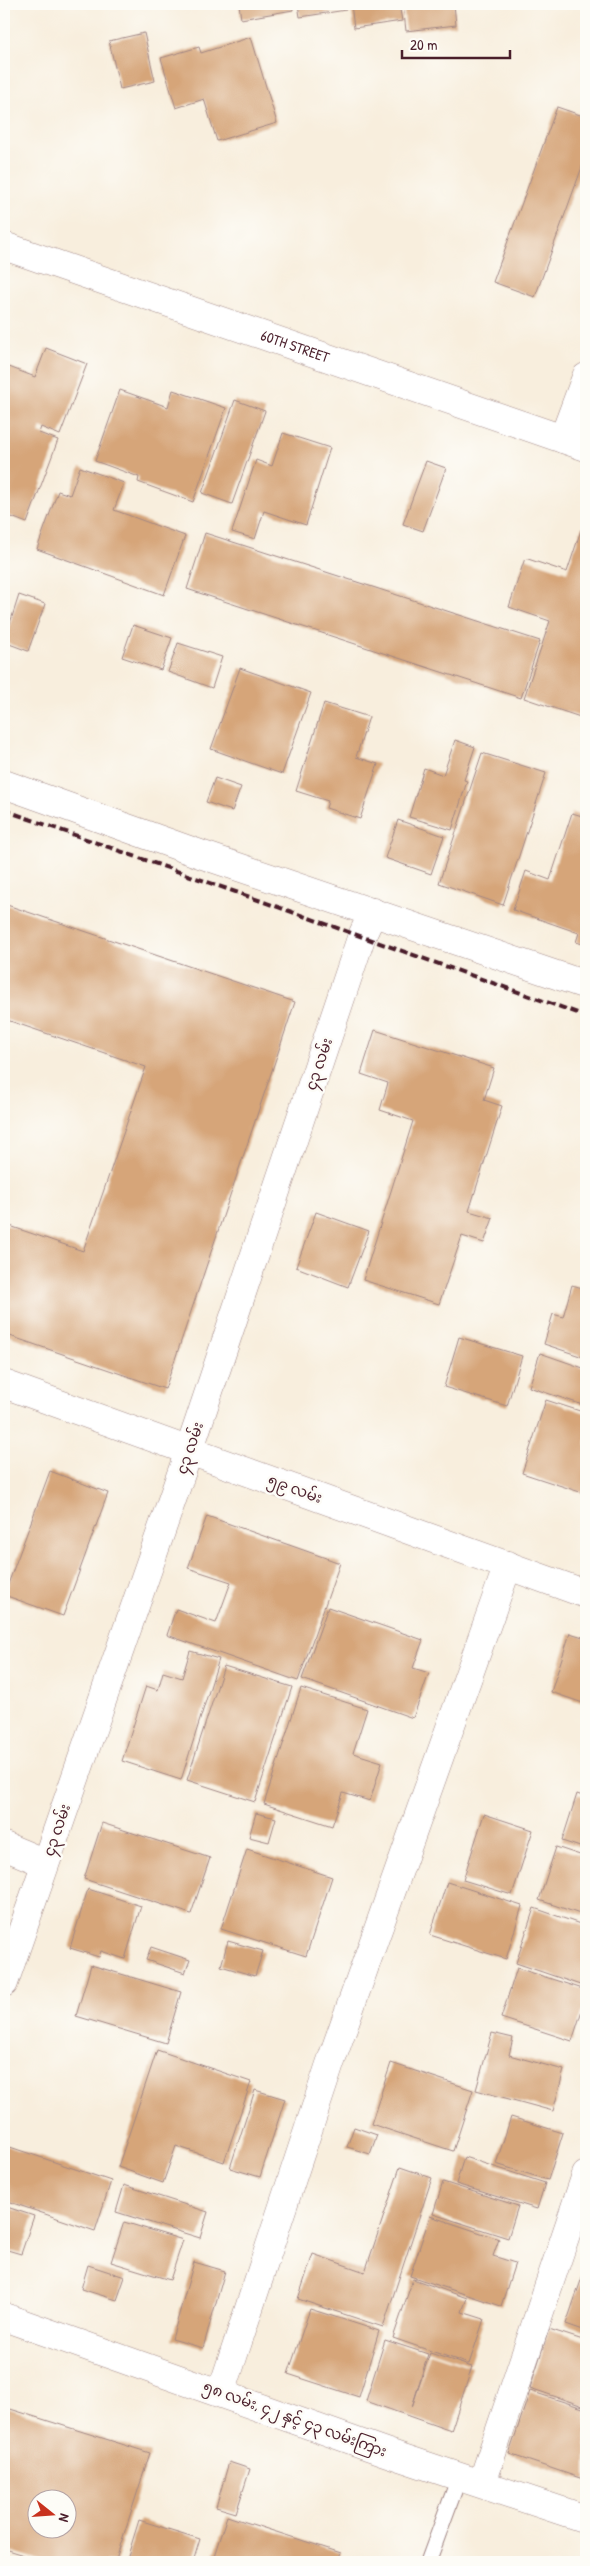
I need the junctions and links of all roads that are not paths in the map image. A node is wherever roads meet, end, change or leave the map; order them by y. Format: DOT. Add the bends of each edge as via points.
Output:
graph roads {
  1 [pos="4,246"];
  2 [pos="586,377"];
  3 [pos="575,443"];
  4 [pos="4,784"];
  5 [pos="373,912"];
  6 [pos="586,985"];
  7 [pos="4,1384"];
  8 [pos="189,1451"];
  9 [pos="508,1565"];
  10 [pos="586,1594"];
  11 [pos="4,1846"];
  12 [pos="45,1863"];
  13 [pos="4,1983"];
  14 [pos="586,2175"];
  15 [pos="4,2317"];
  16 [pos="221,2393"];
  17 [pos="471,2479"];
  18 [pos="586,2519"];
  19 [pos="428,2562"];
  1 -- 3 [label="street, 60TH STREET"];
  2 -- 3 [label="street"];
  4 -- 5 [label="street"];
  5 -- 6 [label="street"];
  5 -- 8 [label="street, ၄၃ လမ်း" via="361,938"];
  7 -- 8 [label="street, ၅၉ လမ်း"];
  8 -- 9 [label="street, ၅၉ လမ်း"];
  8 -- 12 [label="street, ၄၃ လမ်း"];
  9 -- 10 [label="street, ၅၉ လမ်း"];
  9 -- 16 [label="street" via="330,2064"];
  11 -- 12 [label="street"];
  12 -- 13 [label="street, ၄၃ လမ်း"];
  14 -- 17 [label="street"];
  15 -- 16 [label="street, ၅၈ လမ်း, ၄၂ နှင့် ၄၃ လမ်းကြား"];
  16 -- 17 [label="street, ၅၈ လမ်း, ၄၂ နှင့် ၄၃ လမ်းကြား"];
  17 -- 18 [label="street, ၅၈ လမ်း, ၄၂ နှင့် ၄၃ လမ်းကြား"];
  17 -- 19 [label="lane"];
}
